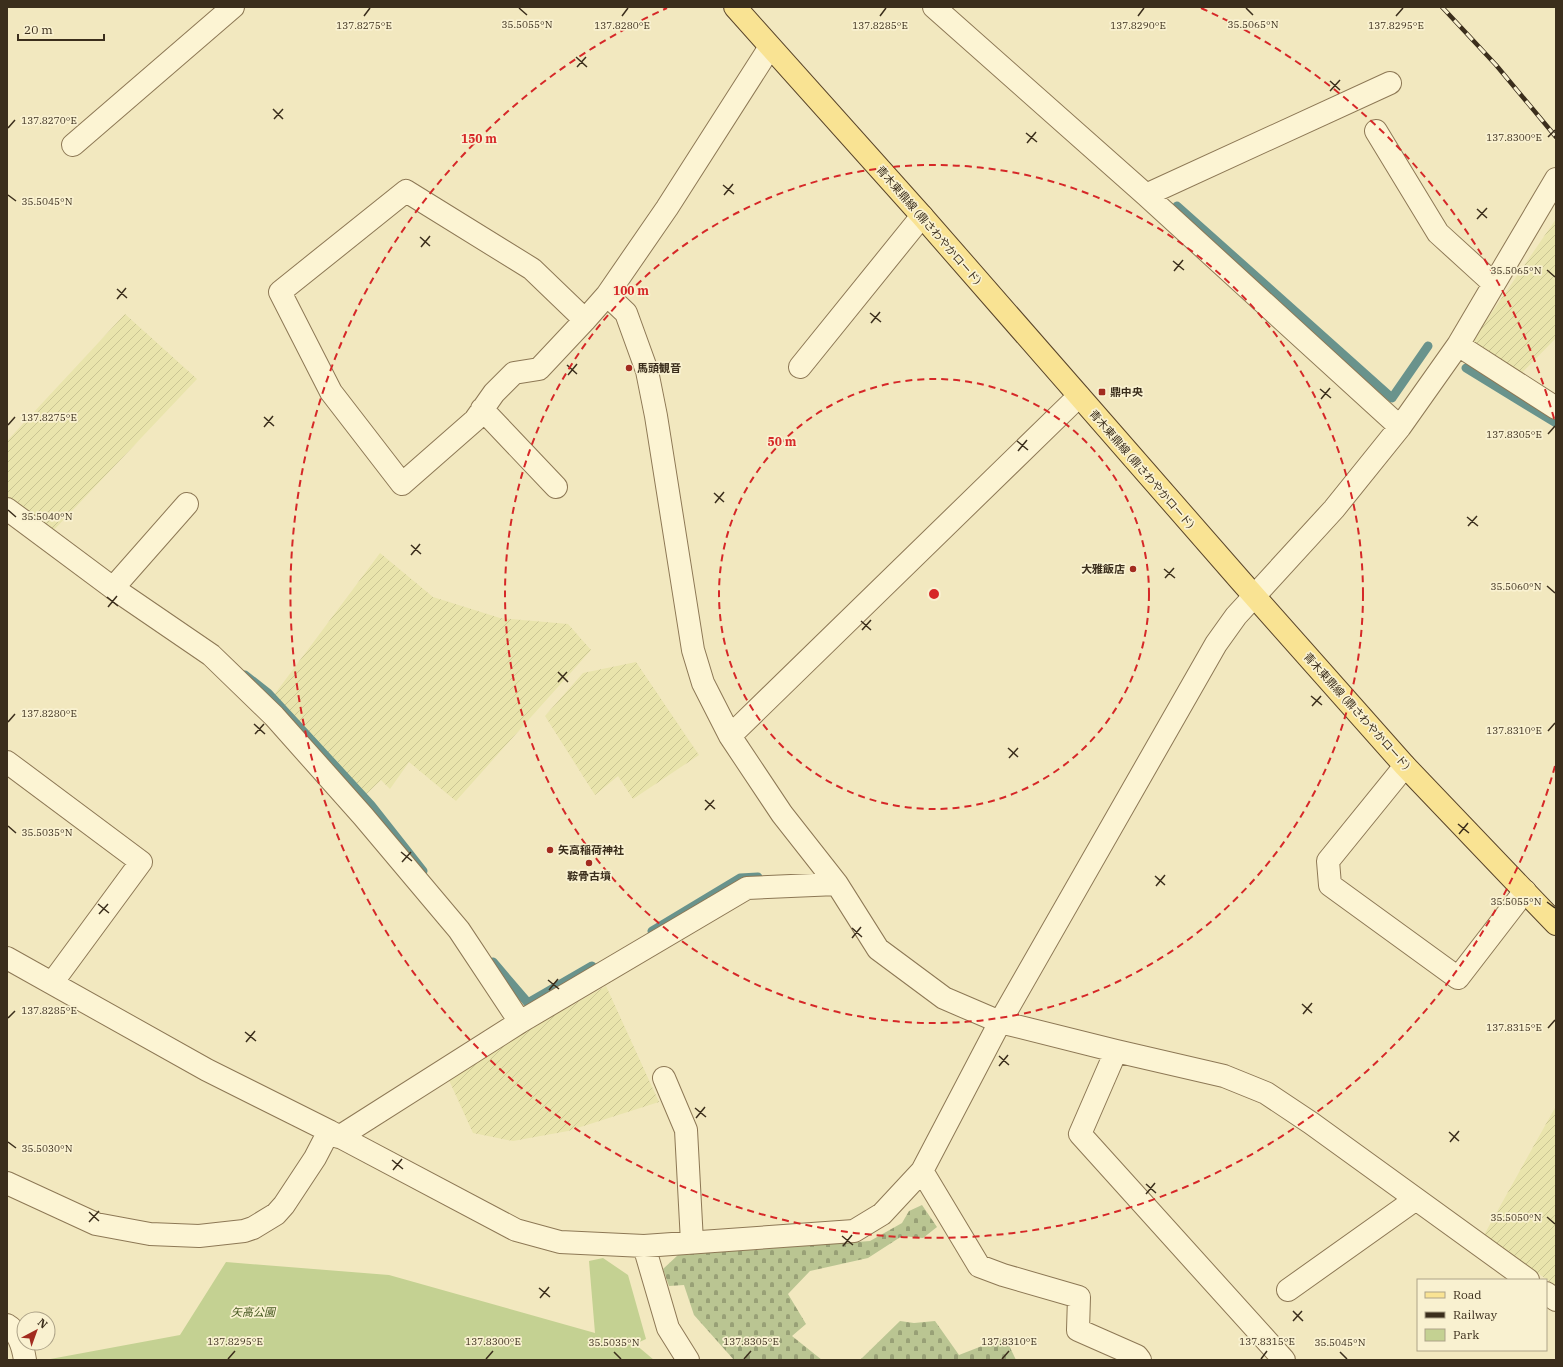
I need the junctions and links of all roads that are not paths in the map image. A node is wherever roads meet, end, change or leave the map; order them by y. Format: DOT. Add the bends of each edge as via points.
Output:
graph roads {
  1 [pos="233,7"];
  2 [pos="736,7"];
  3 [pos="938,8"];
  4 [pos="770,47"];
  5 [pos="1390,83"];
  6 [pos="1376,131"];
  7 [pos="73,145"];
  8 [pos="1556,179"];
  9 [pos="1146,195"];
  10 [pos="922,216"];
  11 [pos="1494,284"];
  12 [pos="607,295"];
  13 [pos="585,320"];
  14 [pos="1458,345"];
  15 [pos="800,367"];
  16 [pos="1078,396"];
  17 [pos="1556,408"];
  18 [pos="482,409"];
  19 [pos="1400,427"];
  20 [pos="556,487"];
  21 [pos="187,504"];
  22 [pos="7,509"];
  23 [pos="113,588"];
  24 [pos="1255,596"];
  25 [pos="730,736"];
  26 [pos="7,762"];
  27 [pos="1405,766"];
  28 [pos="837,884"];
  29 [pos="1525,891"];
  30 [pos="1556,924"];
  31 [pos="7,958"];
  32 [pos="52,983"];
  33 [pos="520,1022"];
  34 [pos="1000,1022"];
  35 [pos="1116,1051"];
  36 [pos="664,1078"];
  37 [pos="334,1134"];
  38 [pos="922,1171"];
  39 [pos="7,1183"];
  40 [pos="1416,1199"];
  41 [pos="692,1242"];
  42 [pos="644,1246"];
  43 [pos="1527,1279"];
  44 [pos="1288,1290"];
  45 [pos="1547,1294"];
  46 [pos="1556,1300"];
  47 [pos="7,1325"];
  48 [pos="25,1360"];
  49 [pos="688,1360"];
  50 [pos="1140,1360"];
  51 [pos="1284,1360"];
  1 -- 7 [label="street"];
  2 -- 4 [label="main road, 青木東鼎線 (鼎さわやかロード)"];
  3 -- 9 [label="street"];
  4 -- 10 [label="main road, 青木東鼎線 (鼎さわやかロード)"];
  4 -- 12 [label="street" via="667,208"];
  5 -- 9 [label="street"];
  6 -- 11 [label="street" via="1438,233"];
  8 -- 11 [label="street"];
  9 -- 19 [label="street"];
  10 -- 15 [label="street"];
  10 -- 16 [label="main road, 青木東鼎線 (鼎さわやかロード)"];
  11 -- 14 [label="street"];
  12 -- 13 [label="street"];
  12 -- 25 [label="street" via="626,313 647,371 693,650 703,683"];
  13 -- 18 [label="street" via="539,369 514,373"];
  13 -- 18 [label="street" via="532,269 406,191 280,292 331,392 402,484 475,420"];
  14 -- 17 [label="street"];
  14 -- 19 [label="street"];
  16 -- 24 [label="main road, 青木東鼎線 (鼎さわやかロード)"];
  16 -- 25 [label="street"];
  18 -- 20 [label="street"];
  19 -- 24 [label="street" via="1334,509"];
  21 -- 23 [label="street"];
  22 -- 23 [label="street"];
  23 -- 33 [label="street" via="211,655 274,716 459,930"];
  24 -- 27 [label="main road, 青木東鼎線 (鼎さわやかロード)"];
  24 -- 34 [label="street" via="1236,616 1216,644"];
  25 -- 28 [label="street" via="782,814"];
  26 -- 32 [label="street" via="141,862"];
  27 -- 29 [label="main road, 青木東鼎線 (鼎さわやかロード)"];
  27 -- 29 [label="street" via="1328,862 1330,885 1458,978"];
  28 -- 33 [label="street" via="747,888"];
  28 -- 34 [label="street" via="878,949 944,998"];
  29 -- 30 [label="main road, 青木東鼎線 (鼎さわやかロード)"];
  31 -- 32 [label="street"];
  32 -- 37 [label="street" via="207,1070"];
  33 -- 37 [label="street"];
  34 -- 35 [label="street"];
  34 -- 38 [label="street"];
  35 -- 40 [label="street" via="1224,1076 1266,1093"];
  35 -- 51 [label="street" via="1080,1134"];
  36 -- 41 [label="street" via="686,1130"];
  37 -- 39 [label="street" via="276,1214 244,1231 199,1236 150,1234 96,1224"];
  37 -- 42 [label="street" via="516,1230 560,1242"];
  38 -- 41 [label="street" via="882,1214 854,1231"];
  38 -- 50 [label="street" via="979,1266 1079,1297 1078,1330 1137,1356"];
  40 -- 43 [label="street"];
  40 -- 44 [label="street"];
  41 -- 42 [label="street"];
  42 -- 49 [label="street" via="668,1328"];
  45 -- 46 [label="street"];
  47 -- 48 [label="street" via="22,1344"];
}
